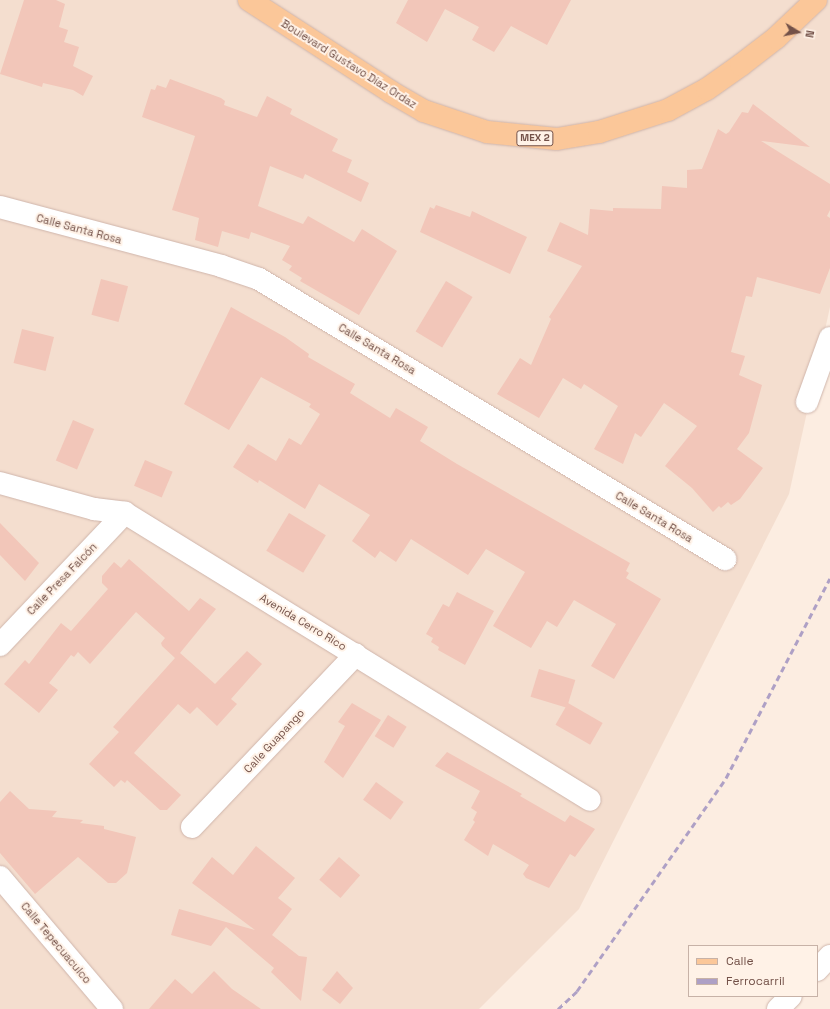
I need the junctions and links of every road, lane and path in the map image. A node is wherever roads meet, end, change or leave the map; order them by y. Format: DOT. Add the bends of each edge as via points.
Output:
graph roads {
  1 [pos="249,0"];
  2 [pos="816,0"];
  3 [pos="0,207"];
  4 [pos="830,338"];
  5 [pos="807,402"];
  6 [pos="0,483"];
  7 [pos="125,513"];
  8 [pos="725,560"];
  9 [pos="0,645"];
  10 [pos="356,654"];
  11 [pos="590,800"];
  12 [pos="192,827"];
  13 [pos="0,877"];
  14 [pos="830,956"];
  15 [pos="818,969"];
  16 [pos="790,997"];
  17 [pos="112,1009"];
  18 [pos="778,1009"];
  1 -- 2 [label="main road, Boulevard Gustavo Díaz Ordaz / MEX 2" via="424,111 487,132 557,139 599,132 668,110 707,89 741,65 776,38"];
  3 -- 8 [label="street, Calle Santa Rosa" via="221,266 259,279"];
  4 -- 5 [label="street"];
  6 -- 7 [label="street, Avenida Cerro Rico" via="94,509"];
  7 -- 9 [label="street, Calle Presa Falcón"];
  7 -- 10 [label="street, Avenida Cerro Rico"];
  10 -- 11 [label="street, Avenida Cerro Rico"];
  10 -- 12 [label="street, Calle Guapango"];
  13 -- 17 [label="street, Calle Tepecuaculco"];
  14 -- 15 [label="street"];
  16 -- 18 [label="street"];
}
